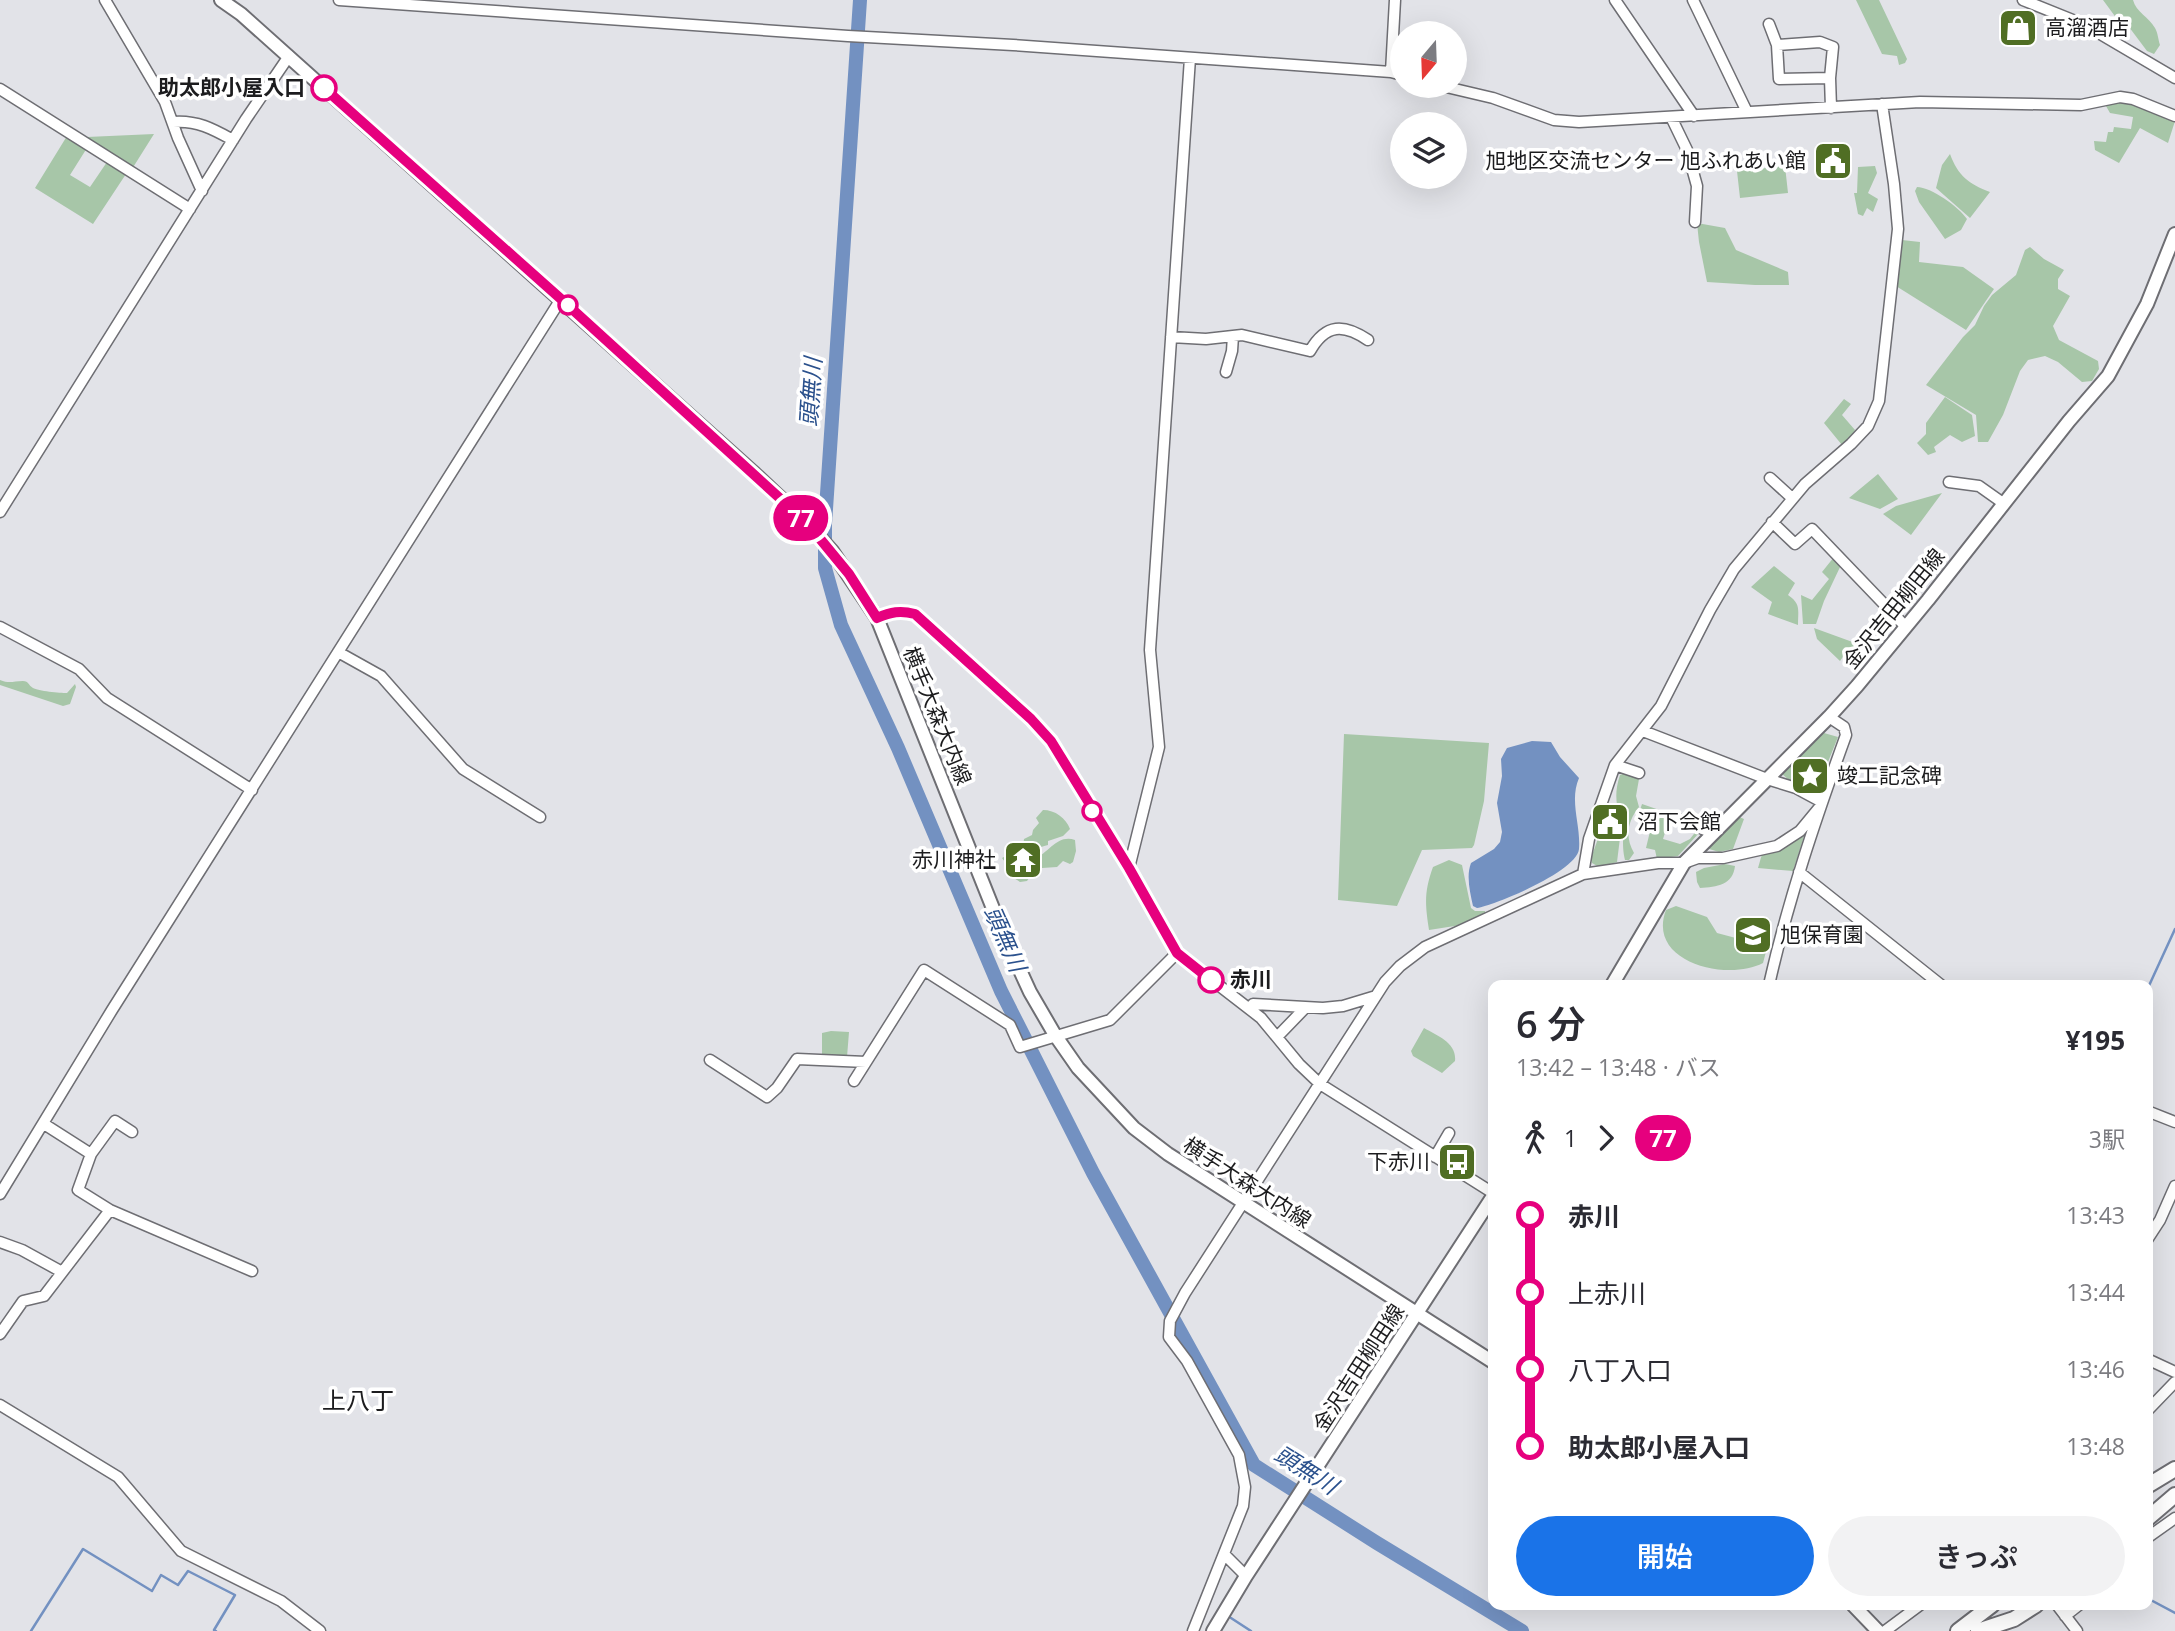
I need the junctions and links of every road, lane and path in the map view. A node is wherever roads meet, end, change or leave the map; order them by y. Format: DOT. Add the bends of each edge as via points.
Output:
graph roads {
  1 [pos="105,0"];
  2 [pos="221,0"];
  3 [pos="339,0"];
  4 [pos="1395,0"];
  5 [pos="1615,0"];
  6 [pos="1693,0"];
  7 [pos="2023,0"];
  8 [pos="1395,21"];
  9 [pos="1769,24"];
  10 [pos="1777,45"];
  11 [pos="289,55"];
  12 [pos="1190,58"];
  13 [pos="1390,74"];
  14 [pos="1830,78"];
  15 [pos="2175,78"];
  16 [pos="0,89"];
  17 [pos="1467,92"];
  18 [pos="1882,104"];
  19 [pos="1831,108"];
  20 [pos="1747,112"];
  21 [pos="1694,116"];
  22 [pos="2175,116"];
  23 [pos="1671,117"];
  24 [pos="173,122"];
  25 [pos="233,140"];
  26 [pos="202,191"];
  27 [pos="190,209"];
  28 [pos="1695,222"];
  29 [pos="2175,234"];
  30 [pos="561,299"];
  31 [pos="1233,336"];
  32 [pos="1171,337"];
  33 [pos="1368,340"];
  34 [pos="1226,372"];
  35 [pos="1770,478"];
  36 [pos="1950,482"];
  37 [pos="1792,498"];
  38 [pos="2003,503"];
  39 [pos="0,512"];
  40 [pos="1772,522"];
  41 [pos="877,618"];
  42 [pos="0,626"];
  43 [pos="1906,627"];
  44 [pos="338,652"];
  45 [pos="1829,717"];
  46 [pos="1643,731"];
  47 [pos="1615,765"];
  48 [pos="1639,773"];
  49 [pos="1766,779"];
  50 [pos="252,790"];
  51 [pos="1820,805"];
  52 [pos="540,817"];
  53 [pos="1673,817"];
  54 [pos="1713,833"];
  55 [pos="1684,863"];
  56 [pos="1129,868"];
  57 [pos="1799,872"];
  58 [pos="1583,874"];
  59 [pos="1177,953"];
  60 [pos="1615,980"];
  61 [pos="1770,980"];
  62 [pos="1935,980"];
  63 [pos="1376,996"];
  64 [pos="1250,1008"];
  65 [pos="1305,1008"];
  66 [pos="1055,1035"];
  67 [pos="1277,1037"];
  68 [pos="710,1060"];
  69 [pos="866,1062"];
  70 [pos="854,1081"];
  71 [pos="1320,1084"];
  72 [pos="2153,1113"];
  73 [pos="2175,1122"];
  74 [pos="44,1124"];
  75 [pos="132,1132"];
  76 [pos="1449,1133"];
  77 [pos="91,1154"];
  78 [pos="1435,1157"];
  79 [pos="2175,1186"];
  80 [pos="1488,1191"];
  81 [pos="0,1194"];
  82 [pos="1488,1202"];
  83 [pos="1244,1204"];
  84 [pos="110,1210"];
  85 [pos="2153,1231"];
  86 [pos="0,1242"];
  87 [pos="252,1271"];
  88 [pos="62,1272"];
  89 [pos="1416,1314"];
  90 [pos="0,1334"];
  91 [pos="1488,1359"];
  92 [pos="2153,1362"];
  93 [pos="2175,1372"];
  94 [pos="2175,1382"];
  95 [pos="0,1405"];
  96 [pos="2153,1405"];
  97 [pos="2175,1469"];
  98 [pos="2175,1480"];
  99 [pos="2153,1483"];
  100 [pos="2153,1486"];
  101 [pos="2175,1495"];
  102 [pos="2175,1504"];
  103 [pos="2153,1514"];
  104 [pos="2153,1515"];
  105 [pos="2175,1518"];
  106 [pos="2153,1534"];
  107 [pos="1225,1555"];
  108 [pos="1246,1576"];
  109 [pos="1858,1610"];
  110 [pos="1913,1610"];
  111 [pos="1985,1610"];
  112 [pos="2028,1610"];
  113 [pos="2061,1610"];
  114 [pos="2073,1610"];
  115 [pos="2065,1616"];
  116 [pos="320,1631"];
  117 [pos="1193,1631"];
  118 [pos="1213,1631"];
  119 [pos="1878,1631"];
  120 [pos="1885,1631"];
  121 [pos="1958,1631"];
  122 [pos="1978,1631"];
  123 [pos="2077,1631"];
  1 -- 24 [label="street"];
  2 -- 11 [label="main road, 横手大森大内線"];
  3 -- 12 [label="street"];
  4 -- 8 [label="street"];
  5 -- 21 [label="street"];
  6 -- 20 [label="street"];
  7 -- 15 [label="street" via="2085,25"];
  9 -- 10 [label="street"];
  10 -- 14 [label="street" via="1779,79"];
  10 -- 14 [label="street" via="1820,42 1833,47"];
  11 -- 25 [label="street"];
  11 -- 30 [label="main road, 横手大森大内線"];
  12 -- 13 [label="street"];
  12 -- 32 [label="street"];
  14 -- 19 [label="street"];
  16 -- 27 [label="street"];
  17 -- 23 [label="street" via="1555,120"];
  18 -- 19 [label="street"];
  18 -- 22 [label="street" via="2081,105 2120,97"];
  18 -- 37 [label="street" via="1898,229 1879,401 1868,426"];
  19 -- 20 [label="street"];
  20 -- 21 [label="street"];
  21 -- 23 [label="street"];
  23 -- 28 [label="street" via="1697,186"];
  24 -- 25 [label="street" via="209,126"];
  24 -- 26 [label="street"];
  25 -- 26 [label="street"];
  26 -- 27 [label="street"];
  27 -- 39 [label="street"];
  29 -- 38 [label="main road, 金沢吉田柳田線" via="2147,304 2108,376"];
  30 -- 41 [label="main road, 横手大森大内線" via="807,523 832,551"];
  30 -- 44 [label="street"];
  31 -- 32 [label="street"];
  31 -- 33 [label="street" via="1310,351 1317,339 1331,330 1345,328"];
  31 -- 34 [label="street"];
  32 -- 56 [label="street" via="1150,650 1159,747"];
  35 -- 37 [label="street"];
  36 -- 38 [label="street" via="1979,486"];
  37 -- 40 [label="street"];
  38 -- 43 [label="main road, 金沢吉田柳田線"];
  40 -- 43 [label="street" via="1795,544 1812,529"];
  40 -- 46 [label="street" via="1734,569 1672,687"];
  41 -- 56 [label="street" via="891,612 915,614 1031,719 1051,741"];
  41 -- 66 [label="main road, 横手大森大内線" via="1002,931"];
  42 -- 50 [label="street" via="79,669 107,698"];
  43 -- 45 [label="main road, 金沢吉田柳田線"];
  44 -- 50 [label="street"];
  44 -- 52 [label="street" via="381,676 463,769"];
  45 -- 49 [label="main road, 金沢吉田柳田線"];
  45 -- 51 [label="street" via="1844,727 1846,735"];
  46 -- 47 [label="street"];
  46 -- 49 [label="street"];
  47 -- 48 [label="street"];
  47 -- 58 [label="street" via="1589,839"];
  49 -- 51 [label="street" via="1796,788"];
  49 -- 54 [label="main road, 金沢吉田柳田線"];
  50 -- 74 [label="street"];
  51 -- 55 [label="street" via="1800,831 1777,846"];
  51 -- 57 [label="street"];
  53 -- 54 [label="street"];
  54 -- 55 [label="main road, 金沢吉田柳田線"];
  55 -- 58 [label="street"];
  55 -- 60 [label="main road, 金沢吉田柳田線"];
  56 -- 59 [label="street"];
  57 -- 61 [label="street"];
  57 -- 62 [label="street"];
  58 -- 63 [label="street" via="1425,947 1400,966"];
  59 -- 64 [label="street"];
  59 -- 66 [label="street" via="1116,1016"];
  63 -- 65 [label="street" via="1343,1006"];
  63 -- 71 [label="street"];
  64 -- 65 [label="street" via="1253,1004"];
  64 -- 67 [label="street"];
  65 -- 67 [label="street"];
  66 -- 69 [label="street" via="1026,1045 1010,1025 924,970"];
  66 -- 83 [label="main road, 横手大森大内線" via="1078,1068 1134,1128"];
  67 -- 71 [label="street"];
  68 -- 69 [label="street" via="767,1097 797,1059"];
  69 -- 70 [label="street"];
  71 -- 78 [label="street"];
  71 -- 83 [label="street"];
  72 -- 73 [label="street"];
  74 -- 77 [label="street"];
  74 -- 81 [label="street"];
  75 -- 77 [label="street" via="115,1121"];
  76 -- 78 [label="street"];
  77 -- 84 [label="street" via="78,1190"];
  78 -- 80 [label="street"];
  79 -- 85 [label="street"];
  82 -- 89 [label="main road, 金沢吉田柳田線"];
  83 -- 89 [label="main road, 横手大森大内線"];
  83 -- 107 [label="street" via="1185,1293 1170,1321 1169,1337 1239,1455 1243,1470 1243,1506"];
  84 -- 87 [label="street"];
  84 -- 88 [label="street"];
  86 -- 88 [label="street"];
  88 -- 90 [label="street" via="44,1296 23,1301"];
  89 -- 91 [label="main road, 横手大森大内線"];
  89 -- 108 [label="main road, 金沢吉田柳田線"];
  92 -- 93 [label="street"];
  94 -- 96 [label="street"];
  95 -- 116 [label="street" via="118,1477 181,1551 281,1601"];
  97 -- 99 [label="highway"];
  98 -- 100 [label="highway"];
  101 -- 103 [label="highway"];
  102 -- 104 [label="highway"];
  105 -- 106 [label="street"];
  107 -- 108 [label="street"];
  107 -- 117 [label="street"];
  108 -- 118 [label="main road, 金沢吉田柳田線"];
  109 -- 119 [label="main road"];
  110 -- 120 [label="street"];
  111 -- 121 [label="highway"];
  112 -- 122 [label="highway"];
  113 -- 115 [label="street"];
  114 -- 115 [label="street"];
  115 -- 123 [label="street"];
}
